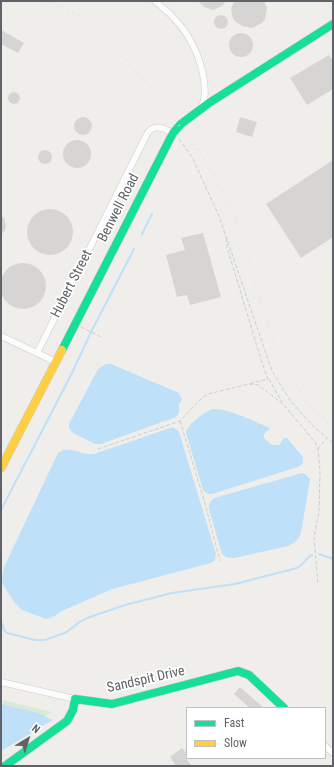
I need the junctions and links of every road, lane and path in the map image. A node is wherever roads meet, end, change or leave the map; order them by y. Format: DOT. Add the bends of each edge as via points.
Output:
graph roads {
  1 [pos="155,1"];
  2 [pos="333,24"];
  3 [pos="201,109"];
  4 [pos="172,133"];
  5 [pos="226,236"];
  6 [pos="75,324"];
  7 [pos="1,336"];
  8 [pos="101,337"];
  9 [pos="37,353"];
  10 [pos="56,362"];
  11 [pos="268,379"];
  12 [pos="249,384"];
  13 [pos="283,404"];
  14 [pos="180,421"];
  15 [pos="326,438"];
  16 [pos="333,443"];
  17 [pos="98,449"];
  18 [pos="318,449"];
  19 [pos="1,468"];
  20 [pos="220,562"];
  21 [pos="318,585"];
  22 [pos="1,682"];
  23 [pos="75,699"];
  24 [pos="283,707"];
  25 [pos="5,766"];
  1 -- 3 [label="street" via="178,22 196,50 205,90"];
  2 -- 3 [label="street, Benwell Road"];
  3 -- 4 [label="street, Benwell Road"];
  4 -- 5 [label="path" via="192,157 213,200"];
  4 -- 6 [label="street, Benwell Road"];
  4 -- 9 [label="street, Hubert Street" via="156,127 146,134"];
  5 -- 11 [label="path" via="227,247"];
  5 -- 15 [label="path" via="272,371 290,400"];
  6 -- 8 [label="path"];
  6 -- 10 [label="street, Benwell Road"];
  7 -- 9 [label="street"];
  9 -- 10 [label="street"];
  10 -- 19 [label="street, Benwell Road"];
  11 -- 12 [label="path"];
  11 -- 13 [label="path"];
  12 -- 13 [label="path" via="258,385"];
  12 -- 14 [label="path" via="208,394"];
  13 -- 18 [label="path"];
  14 -- 17 [label="path"];
  14 -- 20 [label="path"];
  15 -- 16 [label="path"];
  15 -- 18 [label="path"];
  18 -- 21 [label="path" via="320,497 314,537"];
  22 -- 23 [label="street"];
  23 -- 24 [label="street, Sandspit Drive" via="112,704 238,671 249,675"];
  23 -- 25 [label="street" via="67,721"];
}
